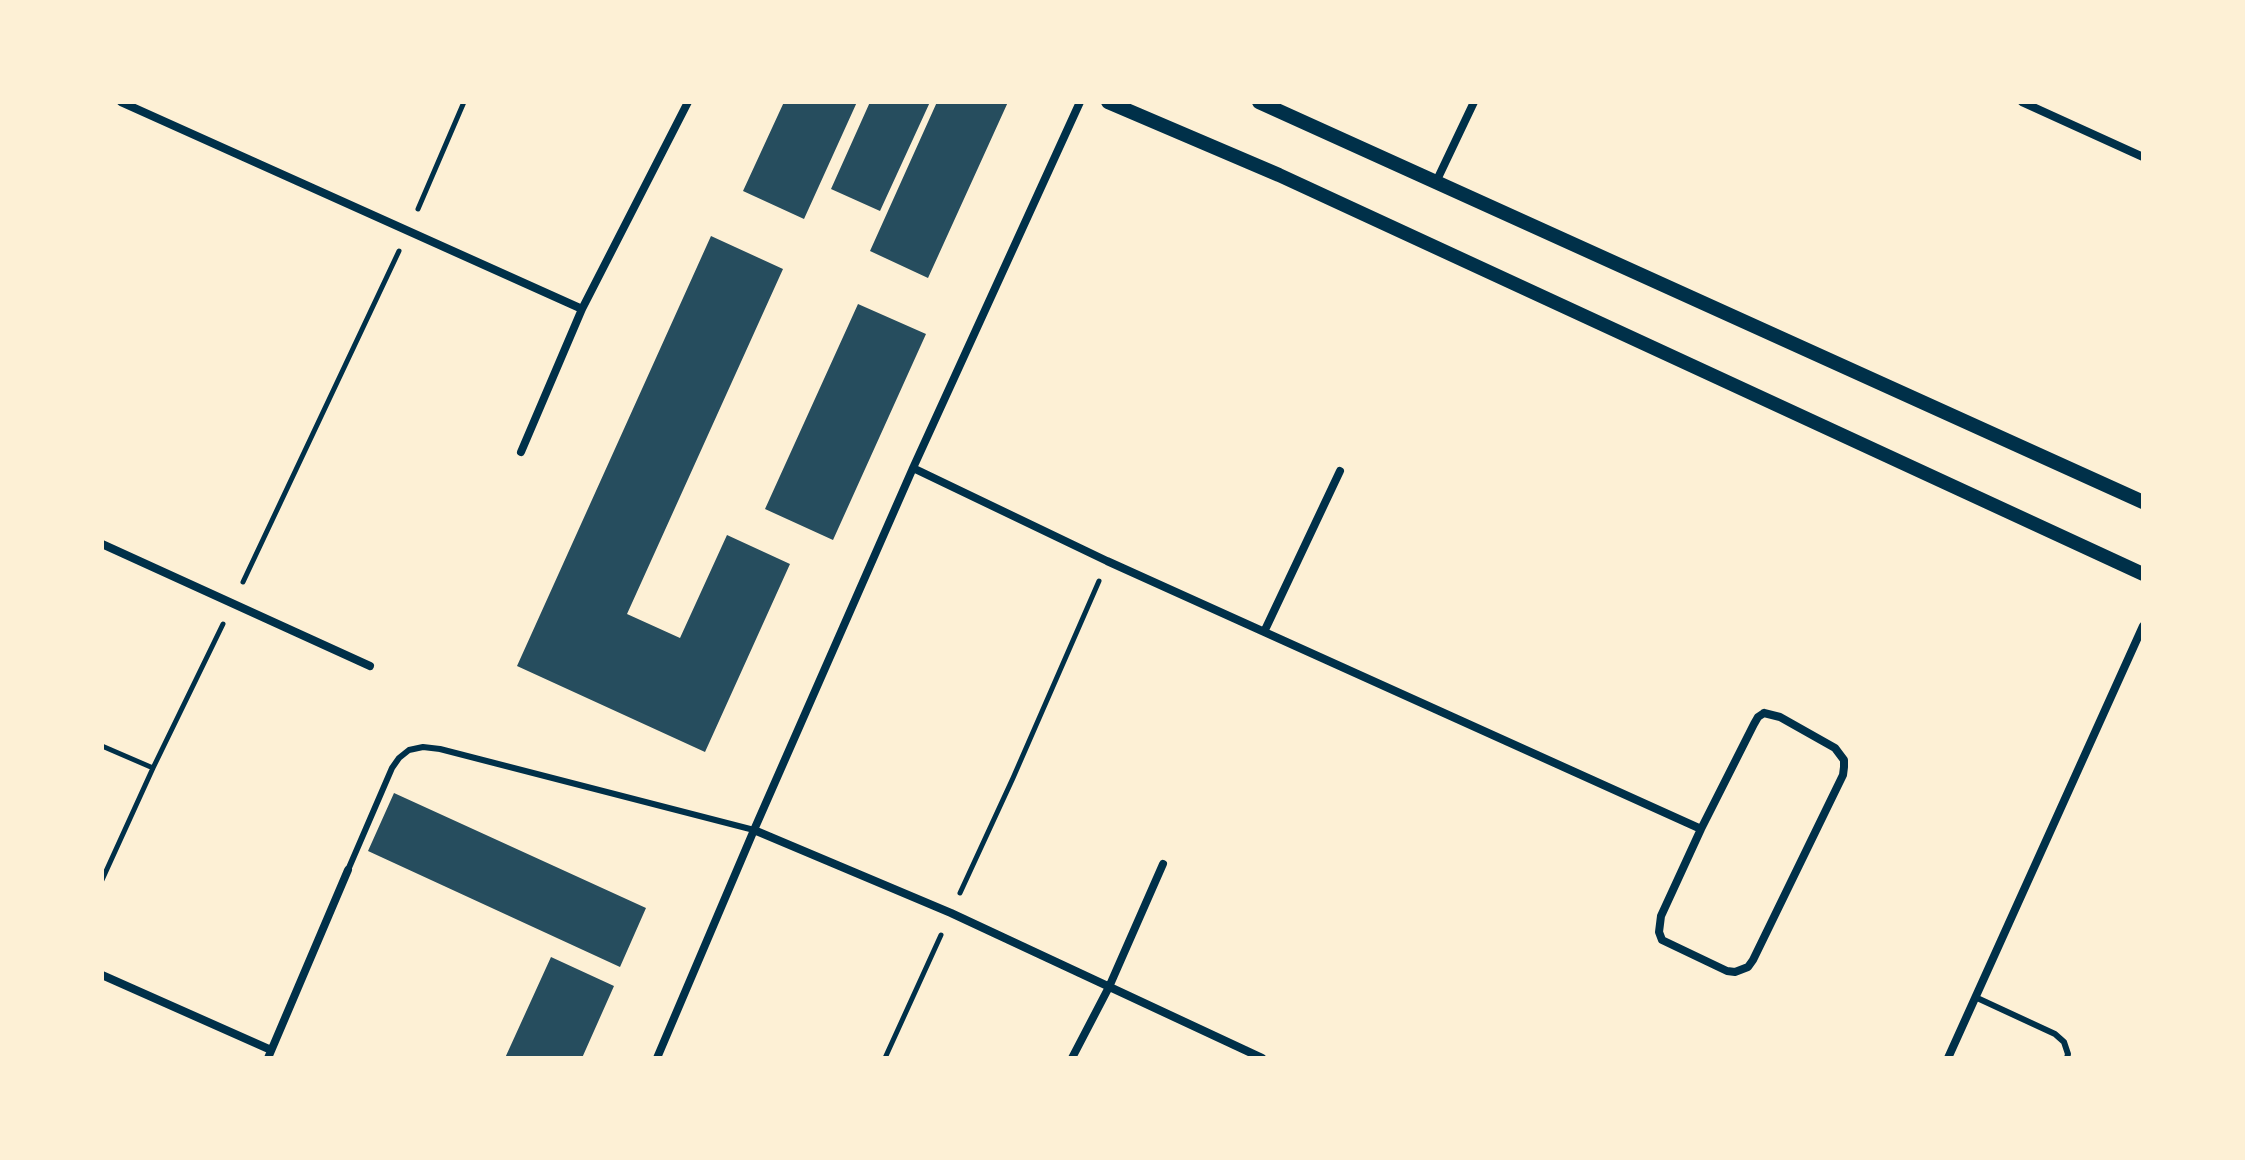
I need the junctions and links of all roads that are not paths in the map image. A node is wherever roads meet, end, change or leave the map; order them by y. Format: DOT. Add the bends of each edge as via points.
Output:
graph roads {
  1 [pos="121,102"];
  2 [pos="688,102"];
  3 [pos="1080,102"];
  4 [pos="1108,102"];
  5 [pos="1259,102"];
  6 [pos="1474,102"];
  7 [pos="2022,102"];
  8 [pos="2143,157"];
  9 [pos="1436,182"];
  10 [pos="582,309"];
  11 [pos="521,452"];
  12 [pos="913,468"];
  13 [pos="1340,471"];
  14 [pos="2143,502"];
  15 [pos="102,544"];
  16 [pos="2143,574"];
  17 [pos="2143,626"];
  18 [pos="1264,632"];
  19 [pos="370,666"];
  20 [pos="1701,829"];
  21 [pos="754,830"];
  22 [pos="1163,864"];
  23 [pos="348,870"];
  24 [pos="102,975"];
  25 [pos="1109,987"];
  26 [pos="1975,997"];
  27 [pos="270,1054"];
  28 [pos="657,1058"];
  29 [pos="1072,1058"];
  30 [pos="1262,1058"];
  31 [pos="1948,1058"];
  32 [pos="2067,1058"];
  1 -- 10 [label="street"];
  2 -- 10 [label="street"];
  3 -- 12 [label="street"];
  4 -- 16 [label="street" via="1279,175"];
  5 -- 9 [label="street"];
  6 -- 9 [label="street"];
  7 -- 8 [label="street"];
  9 -- 14 [label="street"];
  10 -- 11 [label="street"];
  12 -- 18 [label="street"];
  12 -- 21 [label="street"];
  13 -- 18 [label="street"];
  15 -- 19 [label="street"];
  17 -- 26 [label="street"];
  18 -- 20 [label="street"];
  20 -- 20 [label="street" via="1764,713 1835,748 1844,760 1843,775 1753,960 1742,971 1727,971 1669,945 1659,932 1661,916"];
  21 -- 23 [label="lane" via="423,747 409,750 392,768"];
  21 -- 25 [label="street"];
  21 -- 28 [label="street"];
  22 -- 25 [label="street"];
  23 -- 27 [label="street"];
  24 -- 27 [label="street"];
  25 -- 29 [label="street"];
  25 -- 30 [label="street"];
  26 -- 31 [label="street"];
  26 -- 32 [label="lane" via="2055,1034 2064,1042"];
}
